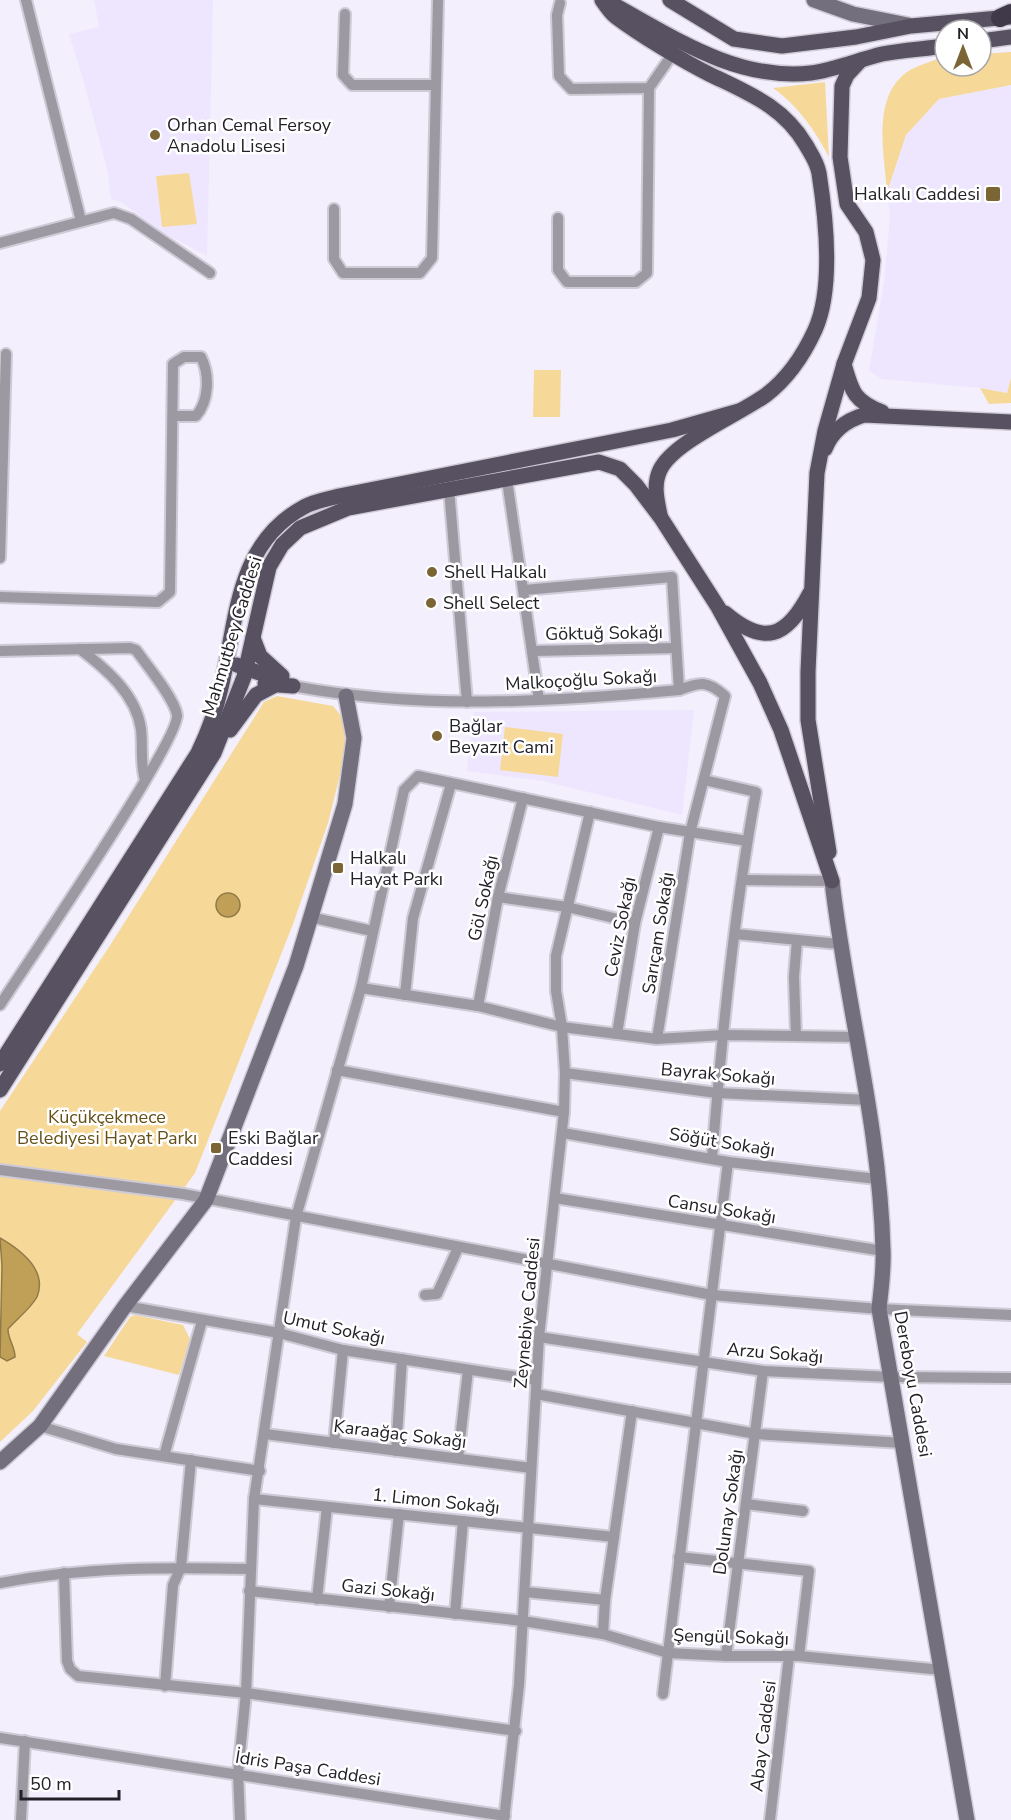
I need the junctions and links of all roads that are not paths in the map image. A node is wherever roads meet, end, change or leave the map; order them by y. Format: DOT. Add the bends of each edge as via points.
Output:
graph roads {
  1 [pos="26,0"];
  2 [pos="438,0"];
  3 [pos="604,0"];
  4 [pos="670,0"];
  5 [pos="814,0"];
  6 [pos="560,3"];
  7 [pos="842,5"];
  8 [pos="345,14"];
  9 [pos="1007,16"];
  10 [pos="911,26"];
  11 [pos="1011,37"];
  12 [pos="993,39"];
  13 [pos="933,48"];
  14 [pos="674,52"];
  15 [pos="861,60"];
  16 [pos="436,85"];
  17 [pos="650,88"];
  18 [pos="334,209"];
  19 [pos="558,218"];
  20 [pos="81,221"];
  21 [pos="0,243"];
  22 [pos="210,273"];
  23 [pos="6,354"];
  24 [pos="844,364"];
  25 [pos="739,411"];
  26 [pos="890,415"];
  27 [pos="173,416"];
  28 [pos="1011,422"];
  29 [pos="817,473"];
  30 [pos="507,480"];
  31 [pos="449,489"];
  32 [pos="661,518"];
  33 [pos="0,558"];
  34 [pos="813,587"];
  35 [pos="524,590"];
  36 [pos="0,597"];
  37 [pos="718,607"];
  38 [pos="253,638"];
  39 [pos="676,648"];
  40 [pos="80,649"];
  41 [pos="0,651"];
  42 [pos="532,651"];
  43 [pos="225,664"];
  44 [pos="245,672"];
  45 [pos="273,686"];
  46 [pos="293,686"];
  47 [pos="680,690"];
  48 [pos="346,696"];
  49 [pos="539,700"];
  50 [pos="467,702"];
  51 [pos="219,743"];
  52 [pos="146,780"];
  53 [pos="704,780"];
  54 [pos="451,784"];
  55 [pos="523,798"];
  56 [pos="590,812"];
  57 [pos="659,827"];
  58 [pos="690,833"];
  59 [pos="747,841"];
  60 [pos="742,879"];
  61 [pos="832,881"];
  62 [pos="498,897"];
  63 [pos="567,907"];
  64 [pos="310,917"];
  65 [pos="636,923"];
  66 [pos="372,930"];
  67 [pos="735,934"];
  68 [pos="797,940"];
  69 [pos="839,944"];
  70 [pos="361,988"];
  71 [pos="405,995"];
  72 [pos="0,1005"];
  73 [pos="478,1006"];
  74 [pos="562,1027"];
  75 [pos="617,1034"];
  76 [pos="723,1035"];
  77 [pos="796,1036"];
  78 [pos="856,1037"];
  79 [pos="657,1039"];
  80 [pos="0,1064"];
  81 [pos="337,1070"];
  82 [pos="565,1072"];
  83 [pos="0,1090"];
  84 [pos="717,1093"];
  85 [pos="868,1101"];
  86 [pos="564,1112"];
  87 [pos="563,1133"];
  88 [pos="712,1158"];
  89 [pos="729,1162"];
  90 [pos="0,1170"];
  91 [pos="877,1179"];
  92 [pos="555,1198"];
  93 [pos="206,1200"];
  94 [pos="296,1217"];
  95 [pos="720,1226"];
  96 [pos="458,1248"];
  97 [pos="883,1251"];
  98 [pos="546,1264"];
  99 [pos="425,1295"];
  100 [pos="712,1295"];
  101 [pos="125,1306"];
  102 [pos="879,1309"];
  103 [pos="1011,1315"];
  104 [pos="202,1321"];
  105 [pos="279,1333"];
  106 [pos="538,1337"];
  107 [pos="343,1350"];
  108 [pos="402,1359"];
  109 [pos="703,1362"];
  110 [pos="468,1370"];
  111 [pos="763,1371"];
  112 [pos="892,1377"];
  113 [pos="1011,1378"];
  114 [pos="536,1380"];
  115 [pos="536,1394"];
  116 [pos="632,1411"];
  117 [pos="698,1422"];
  118 [pos="40,1426"];
  119 [pos="265,1434"];
  120 [pos="756,1434"];
  121 [pos="334,1443"];
  122 [pos="903,1443"];
  123 [pos="396,1450"];
  124 [pos="164,1456"];
  125 [pos="458,1458"];
  126 [pos="191,1460"];
  127 [pos="0,1462"];
  128 [pos="531,1468"];
  129 [pos="260,1471"];
  130 [pos="254,1499"];
  131 [pos="746,1504"];
  132 [pos="327,1507"];
  133 [pos="803,1511"];
  134 [pos="399,1514"];
  135 [pos="463,1521"];
  136 [pos="528,1527"];
  137 [pos="614,1537"];
  138 [pos="680,1557"];
  139 [pos="738,1562"];
  140 [pos="181,1567"];
  141 [pos="250,1569"];
  142 [pos="64,1572"];
  143 [pos="0,1583"];
  144 [pos="249,1592"];
  145 [pos="525,1592"];
  146 [pos="317,1599"];
  147 [pos="605,1600"];
  148 [pos="388,1606"];
  149 [pos="455,1614"];
  150 [pos="523,1621"];
  151 [pos="603,1635"];
  152 [pos="668,1653"];
  153 [pos="726,1656"];
  154 [pos="794,1656"];
  155 [pos="942,1670"];
  156 [pos="165,1686"];
  157 [pos="246,1693"];
  158 [pos="663,1694"];
  159 [pos="516,1731"];
  160 [pos="0,1738"];
  161 [pos="25,1741"];
  162 [pos="238,1773"];
  163 [pos="504,1818"];
  164 [pos="21,1820"];
  165 [pos="240,1820"];
  166 [pos="770,1820"];
  167 [pos="967,1820"];
  1 -- 20 [label="street"];
  2 -- 16 [label="street"];
  3 -- 14 [label="main road" via="615,16"];
  3 -- 15 [label="main road" via="696,50 739,67 813,72"];
  4 -- 10 [label="main road" via="734,39 753,44 812,44"];
  5 -- 7 [label="main road"];
  6 -- 17 [label="street" via="559,76 571,89"];
  7 -- 10 [label="main road"];
  8 -- 16 [label="street" via="343,75 352,85"];
  9 -- 10 [label="main road"];
  11 -- 12 [label="main road"];
  13 -- 15 [label="main road"];
  14 -- 17 [label="street"];
  14 -- 25 [label="main road" via="774,107 801,135 818,165 824,201 825,274 823,303 815,329 792,370 766,394"];
  15 -- 24 [label="main road" via="842,86 840,157 847,204 866,232 873,260 869,298"];
  16 -- 18 [label="street" via="432,258 420,273 343,273 334,260"];
  17 -- 19 [label="street" via="647,273 636,282 567,282 558,270"];
  20 -- 21 [label="street"];
  20 -- 22 [label="street" via="114,213 131,219"];
  23 -- 33 [label="street"];
  24 -- 26 [label="main road" via="854,394 862,404"];
  24 -- 29 [label="main road"];
  25 -- 32 [label="main road" via="673,455 660,470 655,487"];
  25 -- 43 [label="main road, Mahmutbey Caddesi" via="672,430 305,506 265,538 252,558 239,593"];
  26 -- 28 [label="main road"];
  26 -- 29 [label="main road" via="864,415 843,424 828,441"];
  27 -- 27 [label="street" via="196,416 205,406 207,368 201,357 184,357 173,364"];
  27 -- 36 [label="street" via="170,592 158,602"];
  29 -- 34 [label="main road"];
  30 -- 31 [label="main road, Mahmutbey Caddesi"];
  30 -- 32 [label="main road, Mahmutbey Caddesi" via="599,462 620,469"];
  30 -- 35 [label="street"];
  31 -- 38 [label="main road, Mahmutbey Caddesi" via="348,508 300,528 282,545 269,567"];
  31 -- 50 [label="street"];
  32 -- 37 [label="main road, Mahmutbey Caddesi"];
  34 -- 37 [label="main road" via="787,628 774,632 755,633"];
  34 -- 61 [label="main road" via="808,720"];
  35 -- 39 [label="street" via="672,577"];
  35 -- 42 [label="street"];
  37 -- 61 [label="main road" via="781,730"];
  38 -- 44 [label="main road, Mahmutbey Caddesi"];
  38 -- 46 [label="main road" via="260,656"];
  39 -- 42 [label="street, Göktuğ Sokağı"];
  39 -- 47 [label="street"];
  40 -- 41 [label="street"];
  40 -- 52 [label="street" via="106,670 133,704 141,730"];
  40 -- 52 [label="street" via="136,650 177,713 177,726"];
  42 -- 49 [label="street"];
  43 -- 44 [label="main road"];
  43 -- 80 [label="main road, Mahmutbey Caddesi" via="216,708 198,753"];
  44 -- 45 [label="main road"];
  44 -- 46 [label="main road"];
  44 -- 51 [label="main road, Mahmutbey Caddesi"];
  45 -- 46 [label="main road"];
  45 -- 51 [label="main road" via="256,695"];
  46 -- 48 [label="street, Malkoçoğlu Sokağı"];
  47 -- 49 [label="street, Malkoçoğlu Sokağı"];
  47 -- 53 [label="street, Malkoçoğlu Sokağı" via="705,684 725,696"];
  48 -- 50 [label="street, Malkoçoğlu Sokağı"];
  48 -- 64 [label="main road" via="354,738 345,804"];
  49 -- 50 [label="street, Malkoçoğlu Sokağı"];
  51 -- 83 [label="main road, Mahmutbey Caddesi"];
  52 -- 72 [label="street"];
  53 -- 58 [label="street, Malkoçoğlu Sokağı"];
  53 -- 59 [label="street" via="756,792"];
  54 -- 55 [label="street"];
  54 -- 66 [label="street" via="418,776 404,790"];
  54 -- 71 [label="street" via="413,918"];
  55 -- 56 [label="street"];
  55 -- 62 [label="street, Göl Sokağı"];
  56 -- 57 [label="street"];
  56 -- 63 [label="street, Zeynebiye Caddesi"];
  57 -- 58 [label="street"];
  57 -- 65 [label="street, Ceviz Sokağı"];
  58 -- 59 [label="street"];
  58 -- 79 [label="street, Sarıçam Sokağı"];
  59 -- 60 [label="street"];
  60 -- 61 [label="street"];
  60 -- 67 [label="street"];
  61 -- 69 [label="main road, Dereboyu Caddesi"];
  62 -- 63 [label="street"];
  62 -- 73 [label="street, Göl Sokağı"];
  63 -- 65 [label="street"];
  63 -- 74 [label="street, Zeynebiye Caddesi" via="556,956"];
  64 -- 66 [label="street"];
  64 -- 93 [label="main road" via="296,966"];
  65 -- 75 [label="street, Ceviz Sokağı"];
  66 -- 70 [label="street"];
  67 -- 68 [label="street"];
  67 -- 76 [label="street"];
  68 -- 69 [label="street"];
  68 -- 77 [label="street"];
  69 -- 78 [label="main road, Dereboyu Caddesi"];
  70 -- 71 [label="street"];
  70 -- 81 [label="street"];
  71 -- 73 [label="street"];
  73 -- 74 [label="street"];
  74 -- 75 [label="street"];
  74 -- 82 [label="street, Zeynebiye Caddesi"];
  75 -- 79 [label="street"];
  76 -- 77 [label="street"];
  76 -- 79 [label="street"];
  76 -- 84 [label="street"];
  77 -- 78 [label="street"];
  78 -- 85 [label="main road, Dereboyu Caddesi"];
  81 -- 86 [label="street"];
  81 -- 94 [label="street"];
  82 -- 84 [label="street, Bayrak Sokağı"];
  82 -- 86 [label="street, Zeynebiye Caddesi"];
  84 -- 85 [label="street, Bayrak Sokağı"];
  84 -- 88 [label="street"];
  85 -- 91 [label="main road, Dereboyu Caddesi"];
  86 -- 87 [label="street, Zeynebiye Caddesi"];
  87 -- 88 [label="street, Söğüt Sokağı"];
  87 -- 92 [label="street, Zeynebiye Caddesi"];
  88 -- 89 [label="street, Söğüt Sokağı"];
  89 -- 91 [label="street, Söğüt Sokağı"];
  89 -- 95 [label="street"];
  90 -- 93 [label="street"];
  91 -- 97 [label="main road, Dereboyu Caddesi"];
  92 -- 95 [label="street, Cansu Sokağı"];
  92 -- 98 [label="street, Zeynebiye Caddesi"];
  93 -- 94 [label="street"];
  93 -- 101 [label="main road"];
  94 -- 96 [label="street"];
  94 -- 105 [label="street"];
  95 -- 97 [label="street, Cansu Sokağı"];
  95 -- 100 [label="street"];
  96 -- 98 [label="street"];
  96 -- 99 [label="street" via="437,1294"];
  97 -- 102 [label="main road, Dereboyu Caddesi"];
  98 -- 100 [label="street"];
  98 -- 106 [label="street, Zeynebiye Caddesi"];
  100 -- 102 [label="street"];
  100 -- 109 [label="street"];
  101 -- 104 [label="street, Umut Sokağı"];
  101 -- 118 [label="main road"];
  102 -- 103 [label="street"];
  102 -- 112 [label="main road, Dereboyu Caddesi"];
  104 -- 105 [label="street, Umut Sokağı"];
  104 -- 124 [label="street"];
  105 -- 107 [label="street, Umut Sokağı"];
  105 -- 119 [label="street"];
  106 -- 109 [label="street, Arzu Sokağı"];
  106 -- 114 [label="street, Zeynebiye Caddesi"];
  107 -- 108 [label="street, Umut Sokağı"];
  107 -- 121 [label="street"];
  108 -- 110 [label="street, Umut Sokağı"];
  108 -- 123 [label="street"];
  109 -- 111 [label="street, Arzu Sokağı"];
  109 -- 117 [label="street"];
  110 -- 114 [label="street, Umut Sokağı"];
  110 -- 125 [label="street"];
  111 -- 112 [label="street, Arzu Sokağı"];
  111 -- 120 [label="street, Dolunay Sokağı"];
  112 -- 113 [label="street, Arzu Sokağı"];
  112 -- 122 [label="main road, Dereboyu Caddesi"];
  114 -- 115 [label="street, Zeynebiye Caddesi"];
  115 -- 116 [label="street"];
  115 -- 128 [label="street, Zeynebiye Caddesi"];
  116 -- 117 [label="street"];
  116 -- 137 [label="street"];
  117 -- 120 [label="street"];
  117 -- 138 [label="street"];
  118 -- 124 [label="street" via="116,1449"];
  118 -- 127 [label="main road"];
  119 -- 121 [label="street, Karaağaç Sokağı"];
  119 -- 129 [label="street"];
  120 -- 122 [label="street"];
  120 -- 131 [label="street, Dolunay Sokağı"];
  121 -- 123 [label="street, Karaağaç Sokağı"];
  122 -- 155 [label="main road, Dereboyu Caddesi"];
  123 -- 125 [label="street, Karaağaç Sokağı"];
  124 -- 126 [label="street"];
  125 -- 128 [label="street, Karaağaç Sokağı"];
  126 -- 129 [label="street"];
  126 -- 140 [label="street"];
  128 -- 136 [label="street, Zeynebiye Caddesi"];
  129 -- 130 [label="street"];
  130 -- 132 [label="street, 1. Limon Sokağı"];
  130 -- 141 [label="street"];
  131 -- 133 [label="street"];
  131 -- 139 [label="street, Dolunay Sokağı"];
  132 -- 134 [label="street, 1. Limon Sokağı"];
  132 -- 146 [label="street"];
  134 -- 135 [label="street, 1. Limon Sokağı"];
  134 -- 148 [label="street"];
  135 -- 136 [label="street, 1. Limon Sokağı"];
  135 -- 149 [label="street"];
  136 -- 137 [label="street, 1. Limon Sokağı"];
  136 -- 145 [label="street, Zeynebiye Caddesi"];
  137 -- 147 [label="street"];
  138 -- 139 [label="street"];
  138 -- 152 [label="street"];
  139 -- 153 [label="street, Dolunay Sokağı"];
  139 -- 154 [label="street, Abay Caddesi" via="809,1571"];
  140 -- 141 [label="street"];
  140 -- 142 [label="street"];
  140 -- 156 [label="street" via="173,1585"];
  141 -- 144 [label="street"];
  142 -- 143 [label="street"];
  142 -- 156 [label="street" via="70,1669 84,1677"];
  144 -- 146 [label="street, Gazi Sokağı"];
  144 -- 157 [label="street"];
  145 -- 147 [label="street"];
  145 -- 150 [label="street, Zeynebiye Caddesi"];
  146 -- 148 [label="street, Gazi Sokağı"];
  147 -- 151 [label="street"];
  148 -- 149 [label="street, Gazi Sokağı"];
  149 -- 150 [label="street, Gazi Sokağı"];
  150 -- 151 [label="street, Şengül Sokağı"];
  150 -- 159 [label="street, Zeynebiye Caddesi"];
  151 -- 152 [label="street, Şengül Sokağı"];
  152 -- 153 [label="street, Şengül Sokağı"];
  152 -- 158 [label="street"];
  153 -- 154 [label="street, Şengül Sokağı"];
  154 -- 155 [label="street, Şengül Sokağı"];
  154 -- 166 [label="street, Abay Caddesi"];
  155 -- 167 [label="main road, Dereboyu Caddesi"];
  156 -- 157 [label="street"];
  157 -- 159 [label="street"];
  157 -- 162 [label="street"];
  159 -- 163 [label="street, Zeynebiye Caddesi"];
  160 -- 161 [label="street, İdris Paşa Caddesi"];
  161 -- 162 [label="street, İdris Paşa Caddesi"];
  161 -- 164 [label="street"];
  162 -- 163 [label="street, İdris Paşa Caddesi"];
  162 -- 165 [label="street"];
}
